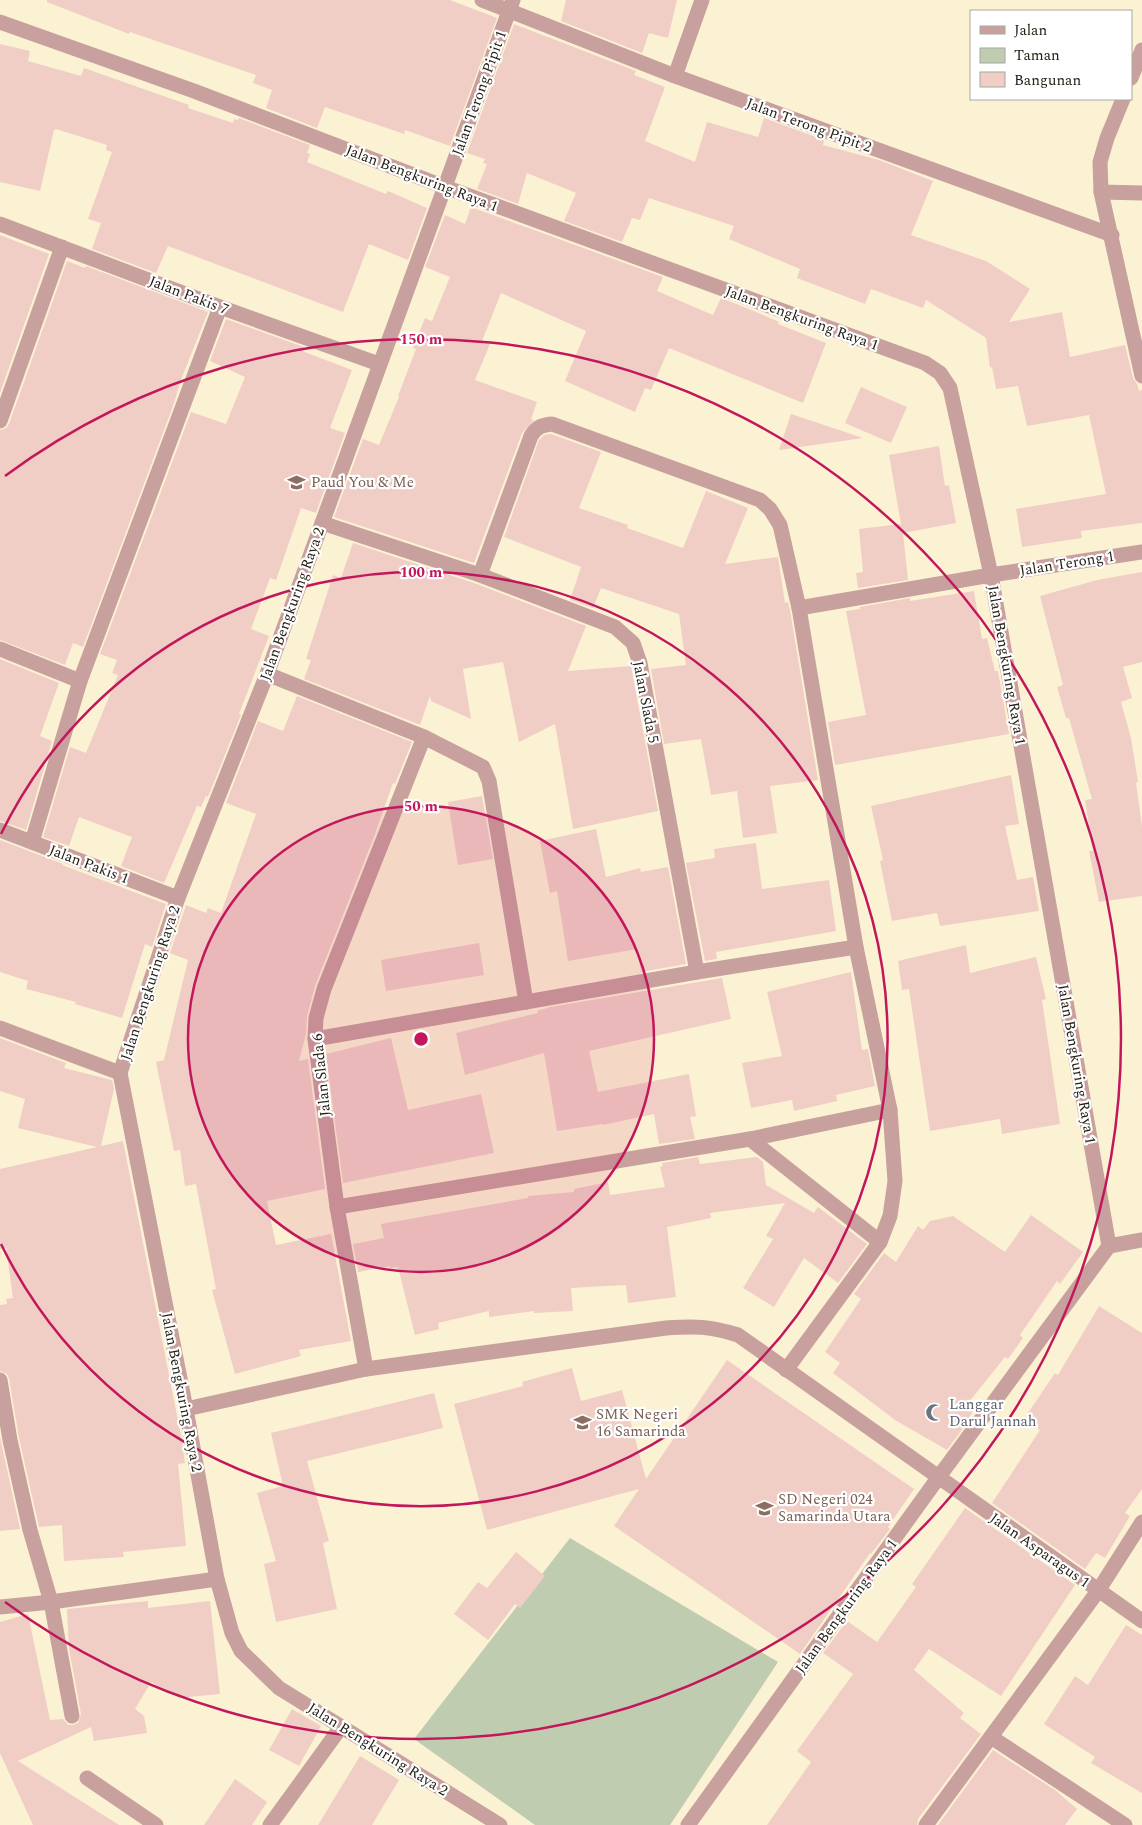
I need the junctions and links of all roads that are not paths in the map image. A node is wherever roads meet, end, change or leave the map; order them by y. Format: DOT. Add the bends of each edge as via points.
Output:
graph roads {
  1 [pos="482,0"];
  2 [pos="702,0"];
  3 [pos="511,5"];
  4 [pos="0,22"];
  5 [pos="1142,50"];
  6 [pos="1132,75"];
  7 [pos="675,76"];
  8 [pos="1122,100"];
  9 [pos="444,187"];
  10 [pos="1102,192"];
  11 [pos="1142,194"];
  12 [pos="0,224"];
  13 [pos="1112,235"];
  14 [pos="62,247"];
  15 [pos="220,307"];
  16 [pos="379,364"];
  17 [pos="1142,372"];
  18 [pos="0,421"];
  19 [pos="322,523"];
  20 [pos="1142,552"];
  21 [pos="480,575"];
  22 [pos="991,575"];
  23 [pos="799,608"];
  24 [pos="0,649"];
  25 [pos="267,674"];
  26 [pos="80,681"];
  27 [pos="424,737"];
  28 [pos="0,830"];
  29 [pos="32,842"];
  30 [pos="178,898"];
  31 [pos="856,947"];
  32 [pos="696,972"];
  33 [pos="526,1002"];
  34 [pos="0,1028"];
  35 [pos="314,1039"];
  36 [pos="120,1073"];
  37 [pos="890,1110"];
  38 [pos="750,1139"];
  39 [pos="337,1207"];
  40 [pos="1142,1240"];
  41 [pos="880,1242"];
  42 [pos="1109,1246"];
  43 [pos="366,1370"];
  44 [pos="786,1370"];
  45 [pos="0,1380"];
  46 [pos="186,1409"];
  47 [pos="938,1478"];
  48 [pos="1142,1522"];
  49 [pos="216,1579"];
  50 [pos="1098,1591"];
  51 [pos="51,1602"];
  52 [pos="0,1607"];
  53 [pos="1142,1621"];
  54 [pos="72,1716"];
  55 [pos="341,1727"];
  56 [pos="991,1736"];
  57 [pos="87,1778"];
  58 [pos="156,1825"];
  59 [pos="270,1825"];
  60 [pos="500,1825"];
  61 [pos="688,1825"];
  62 [pos="926,1825"];
  63 [pos="1125,1825"];
  1 -- 3 [label="street, Jalan Terong Pipit 2"];
  2 -- 7 [label="street"];
  3 -- 7 [label="street, Jalan Terong Pipit 2"];
  3 -- 9 [label="street, Jalan Terong Pipit 1"];
  4 -- 9 [label="street, Jalan Bengkuring Raya 1" via="194,91"];
  5 -- 6 [label="street"];
  7 -- 13 [label="street, Jalan Terong Pipit 2"];
  8 -- 10 [label="street" via="1100,162"];
  9 -- 16 [label="street, Jalan Bengkuring Raya 2"];
  9 -- 22 [label="street, Jalan Bengkuring Raya 1" via="925,363 940,373 950,388"];
  10 -- 11 [label="street"];
  10 -- 13 [label="street"];
  12 -- 14 [label="street, Jalan Pakis 7"];
  13 -- 17 [label="street"];
  14 -- 15 [label="street, Jalan Pakis 7"];
  14 -- 18 [label="street"];
  15 -- 16 [label="street, Jalan Pakis 7"];
  15 -- 26 [label="street"];
  16 -- 19 [label="street, Jalan Bengkuring Raya 2"];
  19 -- 21 [label="street, Jalan Slada 5"];
  19 -- 25 [label="street, Jalan Bengkuring Raya 2"];
  20 -- 22 [label="street, Jalan Terong 1"];
  21 -- 23 [label="street" via="530,436 538,427 552,424 760,500 780,525"];
  21 -- 32 [label="street, Jalan Slada 5" via="615,627 633,643 640,663"];
  22 -- 23 [label="street, Jalan Terong 1"];
  22 -- 42 [label="street, Jalan Bengkuring Raya 1"];
  23 -- 31 [label="street"];
  24 -- 26 [label="street"];
  25 -- 27 [label="street"];
  25 -- 30 [label="street, Jalan Bengkuring Raya 2"];
  26 -- 29 [label="street"];
  27 -- 33 [label="street" via="483,767 490,780"];
  27 -- 35 [label="street, Jalan Slada 6" via="324,989"];
  28 -- 29 [label="street, Jalan Pakis 1"];
  29 -- 30 [label="street, Jalan Pakis 1"];
  30 -- 36 [label="street, Jalan Bengkuring Raya 2"];
  31 -- 32 [label="street"];
  31 -- 37 [label="street"];
  32 -- 33 [label="street"];
  33 -- 35 [label="street"];
  34 -- 36 [label="street"];
  35 -- 39 [label="street, Jalan Slada 6"];
  36 -- 46 [label="street, Jalan Bengkuring Raya 2"];
  37 -- 38 [label="street"];
  37 -- 41 [label="street" via="895,1181 890,1216"];
  38 -- 39 [label="street"];
  38 -- 41 [label="street"];
  39 -- 43 [label="street, Jalan Slada 6"];
  40 -- 42 [label="street"];
  41 -- 44 [label="street"];
  42 -- 47 [label="street, Jalan Bengkuring Raya 1"];
  43 -- 44 [label="street, Jalan Asparagus 1" via="699,1326 738,1335"];
  43 -- 46 [label="street, Jalan Asparagus 1"];
  44 -- 47 [label="street, Jalan Asparagus 1"];
  45 -- 51 [label="street" via="30,1530"];
  46 -- 49 [label="street, Jalan Bengkuring Raya 2"];
  47 -- 50 [label="street, Jalan Asparagus 1"];
  47 -- 61 [label="street, Jalan Bengkuring Raya 1"];
  48 -- 50 [label="street"];
  49 -- 51 [label="street"];
  49 -- 55 [label="street, Jalan Bengkuring Raya 2" via="232,1633 241,1651 279,1688"];
  50 -- 53 [label="street, Jalan Asparagus 1"];
  50 -- 56 [label="street"];
  51 -- 52 [label="street"];
  51 -- 54 [label="street"];
  55 -- 59 [label="street"];
  55 -- 60 [label="street, Jalan Bengkuring Raya 2"];
  56 -- 62 [label="street"];
  56 -- 63 [label="street"];
  57 -- 58 [label="street"];
}
